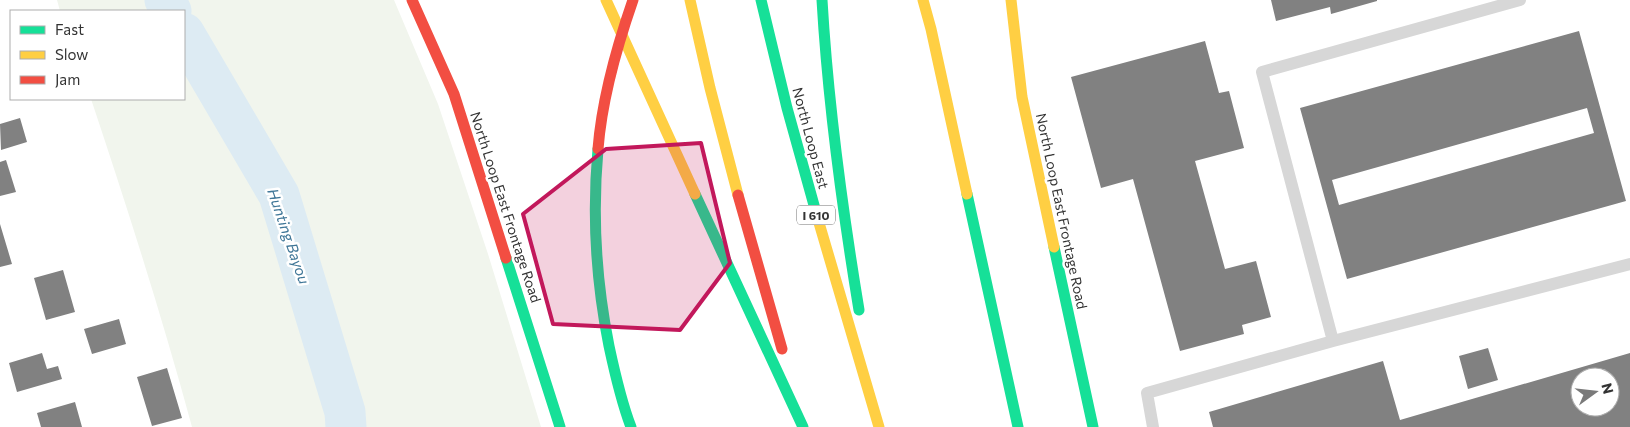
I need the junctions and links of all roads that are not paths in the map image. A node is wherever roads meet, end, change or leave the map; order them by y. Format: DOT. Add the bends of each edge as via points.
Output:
graph roads {
  1 [pos="412,0"];
  2 [pos="606,0"];
  3 [pos="633,0"];
  4 [pos="690,0"];
  5 [pos="761,0"];
  6 [pos="822,0"];
  7 [pos="923,0"];
  8 [pos="1011,0"];
  9 [pos="1520,0"];
  10 [pos="1630,264"];
  11 [pos="1333,341"];
  12 [pos="560,427"];
  13 [pos="631,427"];
  14 [pos="804,427"];
  15 [pos="880,427"];
  16 [pos="1018,427"];
  17 [pos="1093,427"];
  18 [pos="1153,427"];
  1 -- 12 [label="main road, North Loop East Frontage Road" via="454,94"];
  2 -- 14 [label="main road"];
  3 -- 13 [label="main road" via="608,82 594,204 594,242 604,330"];
  4 -- 14 [label="main road" via="753,254"];
  5 -- 15 [label="main road, North Loop East / I 610" via="812,203"];
  6 -- 15 [label="main road" via="836,154"];
  7 -- 16 [label="main road"];
  8 -- 17 [label="main road, North Loop East Frontage Road" via="1022,97"];
  9 -- 11 [label="lane" via="1262,72"];
  10 -- 11 [label="lane"];
  11 -- 18 [label="lane" via="1147,393"];
}
